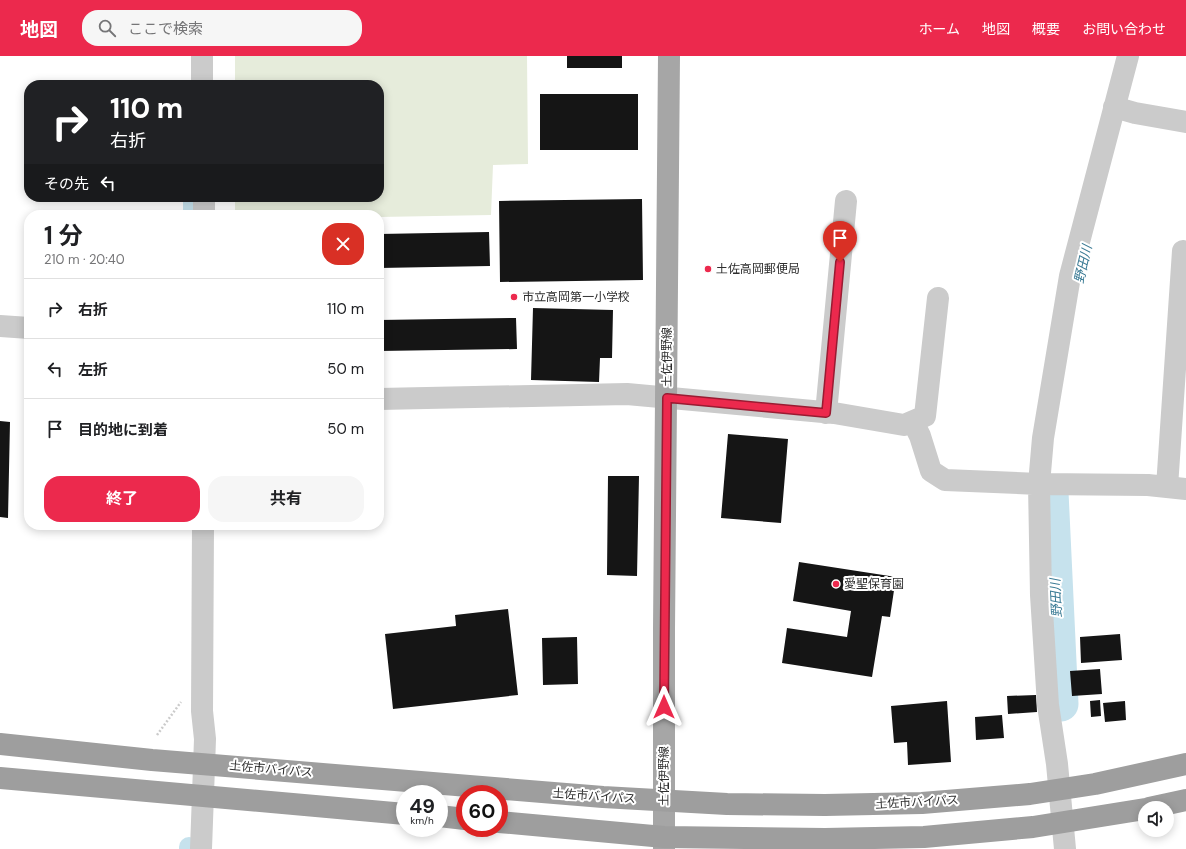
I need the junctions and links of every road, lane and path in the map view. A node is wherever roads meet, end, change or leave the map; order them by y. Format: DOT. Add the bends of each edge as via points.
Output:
graph roads {
  1 [pos="202,56"];
  2 [pos="670,56"];
  3 [pos="1128,56"];
  4 [pos="202,80"];
  5 [pos="1114,107"];
  6 [pos="1186,122"];
  7 [pos="846,201"];
  8 [pos="1183,251"];
  9 [pos="938,298"];
  10 [pos="0,326"];
  11 [pos="24,328"];
  12 [pos="667,398"];
  13 [pos="384,399"];
  14 [pos="826,413"];
  15 [pos="913,422"];
  16 [pos="1039,484"];
  17 [pos="1176,488"];
  18 [pos="204,530"];
  19 [pos="0,744"];
  20 [pos="204,763"];
  21 [pos="1186,764"];
  22 [pos="0,778"];
  23 [pos="1060,789"];
  24 [pos="203,795"];
  25 [pos="1186,800"];
  26 [pos="664,801"];
  27 [pos="1174,803"];
  28 [pos="1138,810"];
  29 [pos="396,813"];
  30 [pos="508,823"];
  31 [pos="1062,823"];
  32 [pos="664,843"];
  33 [pos="201,849"];
  34 [pos="1064,849"];
  1 -- 4 [label="street"];
  2 -- 12 [label="main road, 土佐伊野線"];
  3 -- 5 [label="street"];
  5 -- 6 [label="street"];
  5 -- 16 [label="street" via="1070,276 1043,438"];
  7 -- 14 [label="street"];
  8 -- 17 [label="street"];
  9 -- 15 [label="street" via="925,416"];
  10 -- 11 [label="street"];
  12 -- 13 [label="street" via="627,394"];
  12 -- 14 [label="street"];
  12 -- 26 [label="main road, 土佐伊野線"];
  14 -- 15 [label="street" via="904,425"];
  15 -- 16 [label="street" via="931,471 945,480"];
  16 -- 17 [label="street" via="1148,485"];
  16 -- 23 [label="street" via="1041,594 1048,705"];
  18 -- 20 [label="street"];
  19 -- 20 [label="highway, 土佐市バイパス"];
  20 -- 24 [label="street"];
  20 -- 26 [label="highway, 土佐市バイパス"];
  21 -- 23 [label="highway, 土佐市バイパス"];
  22 -- 24 [label="highway"];
  23 -- 26 [label="highway, 土佐市バイパス" via="922,803 825,805"];
  23 -- 31 [label="street"];
  24 -- 29 [label="highway"];
  24 -- 33 [label="street"];
  25 -- 27 [label="highway"];
  26 -- 32 [label="main road, 土佐伊野線"];
  28 -- 31 [label="highway"];
  30 -- 32 [label="highway"];
  31 -- 32 [label="highway" via="924,837"];
  31 -- 34 [label="street"];
}
